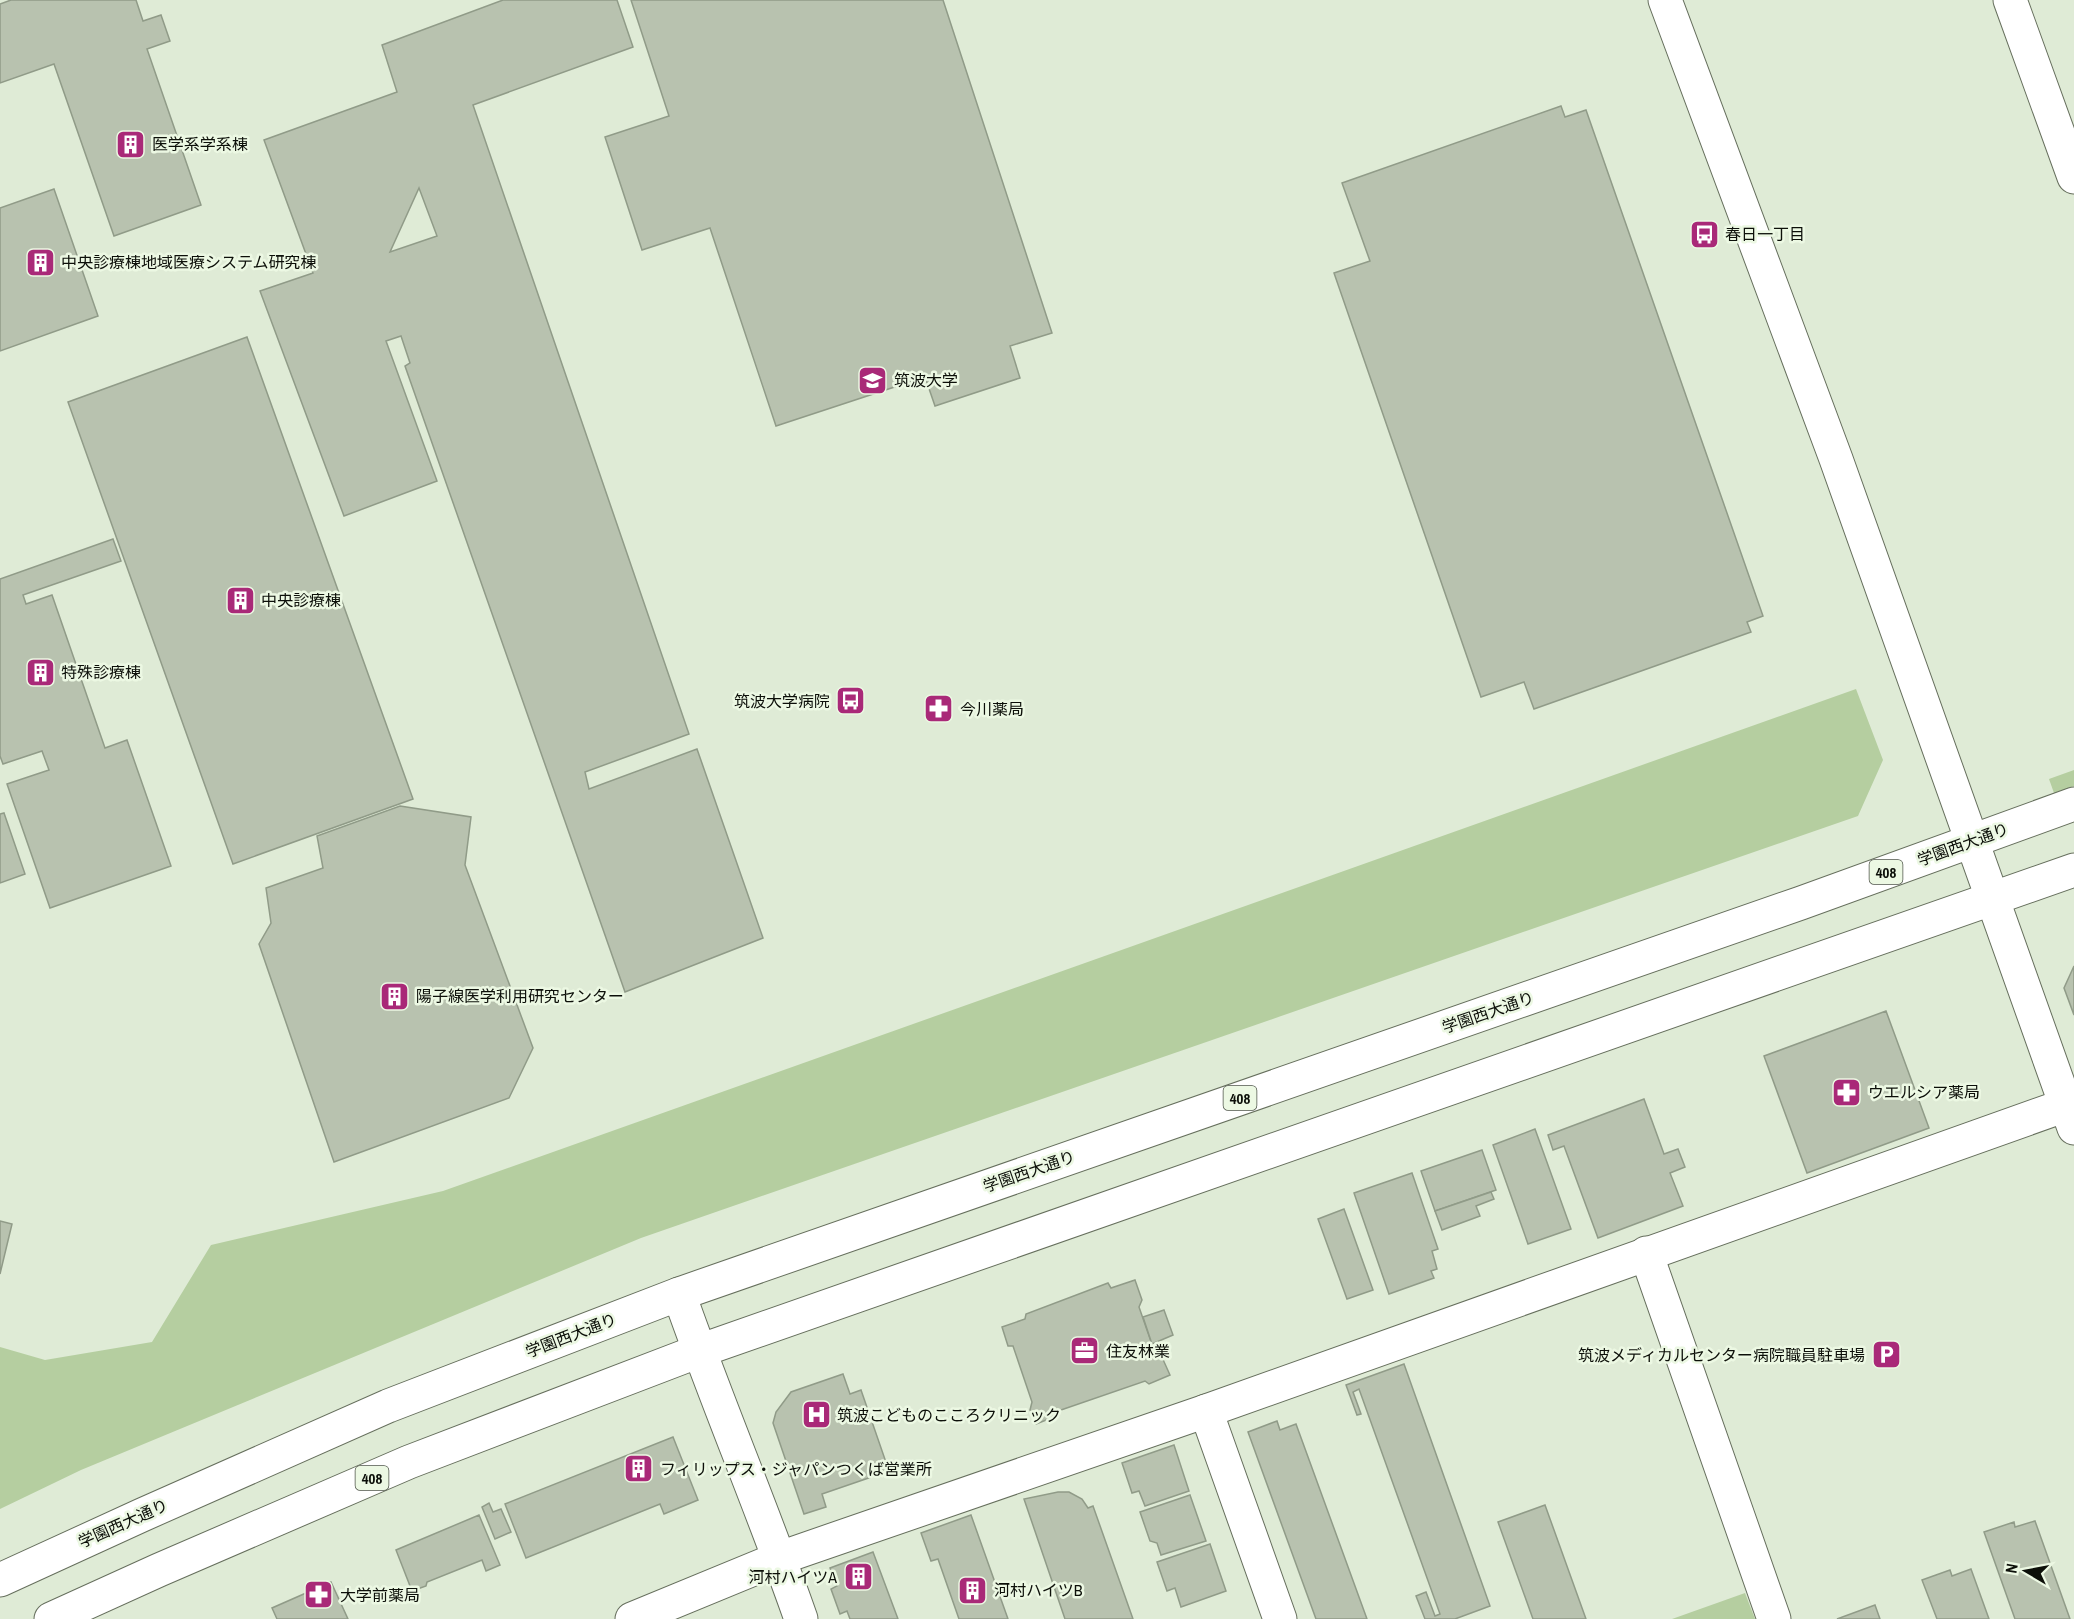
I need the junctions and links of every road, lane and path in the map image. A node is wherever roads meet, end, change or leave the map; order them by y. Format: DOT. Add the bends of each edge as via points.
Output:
graph roads {
  1 [pos="1665,0"];
  2 [pos="2010,0"];
  3 [pos="2074,177"];
  4 [pos="2074,804"];
  5 [pos="1971,842"];
  6 [pos="2074,870"];
  7 [pos="1991,899"];
  8 [pos="2070,1116"];
  9 [pos="1646,1253"];
  10 [pos="679,1294"];
  11 [pos="699,1351"];
  12 [pos="1206,1411"];
  13 [pos="780,1558"];
  14 [pos="0,1580"];
  15 [pos="51,1619"];
  16 [pos="632,1619"];
  17 [pos="801,1619"];
  18 [pos="1280,1619"];
  19 [pos="1774,1619"];
  1 -- 5 [label="main road" via="1836,459"];
  2 -- 3 [label="main road"];
  4 -- 5 [label="main road, 学園西大通り / 408"];
  5 -- 7 [label="main road"];
  5 -- 10 [label="main road, 学園西大通り / 408"];
  6 -- 7 [label="main road, 408"];
  7 -- 8 [label="main road"];
  7 -- 11 [label="main road, 408"];
  8 -- 9 [label="main road"];
  9 -- 12 [label="main road"];
  9 -- 19 [label="main road"];
  10 -- 11 [label="main road"];
  10 -- 14 [label="main road, 学園西大通り / 408" via="388,1406"];
  11 -- 13 [label="main road"];
  11 -- 15 [label="main road, 408" via="409,1462"];
  12 -- 13 [label="main road"];
  12 -- 18 [label="main road"];
  13 -- 16 [label="main road"];
  13 -- 17 [label="main road"];
}
